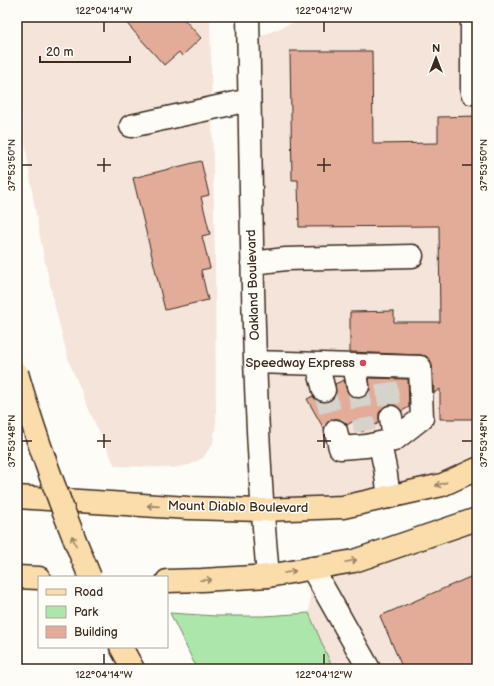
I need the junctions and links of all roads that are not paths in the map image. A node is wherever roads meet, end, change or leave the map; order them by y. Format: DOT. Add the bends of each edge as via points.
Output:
graph roads {
  1 [pos="248,17"];
  2 [pos="472,17"];
  3 [pos="477,93"];
  4 [pos="249,100"];
  5 [pos="131,126"];
  6 [pos="412,256"];
  7 [pos="252,263"];
  8 [pos="255,362"];
  9 [pos="316,364"];
  10 [pos="354,365"];
  11 [pos="17,373"];
  12 [pos="358,386"];
  13 [pos="324,390"];
  14 [pos="391,417"];
  15 [pos="336,431"];
  16 [pos="376,440"];
  17 [pos="477,469"];
  18 [pos="389,496"];
  19 [pos="17,497"];
  20 [pos="262,510"];
  21 [pos="477,519"];
  22 [pos="312,568"];
  23 [pos="17,576"];
  24 [pos="90,576"];
  25 [pos="268,576"];
  26 [pos="38,578"];
  27 [pos="168,581"];
  28 [pos="122,648"];
  29 [pos="133,669"];
  30 [pos="369,669"];
  1 -- 4 [label="street, Oakland Boulevard"];
  2 -- 3 [label="street" via="472,93"];
  4 -- 5 [label="street"];
  4 -- 7 [label="street, Oakland Boulevard"];
  6 -- 7 [label="street" via="286,259"];
  7 -- 8 [label="street, Oakland Boulevard"];
  8 -- 9 [label="street"];
  8 -- 20 [label="street, Oakland Boulevard"];
  9 -- 10 [label="street"];
  9 -- 13 [label="street"];
  10 -- 12 [label="street"];
  10 -- 16 [label="street" via="385,374 420,367 422,418"];
  24 -- 11 [label="main road, one-way, bridge" via="50,476"];
  14 -- 16 [label="street"];
  15 -- 16 [label="street" via="340,448"];
  16 -- 18 [label="street" via="385,468"];
  17 -- 18 [label="main road, Mount Diablo Boulevard, one-way" via="442,485"];
  18 -- 20 [label="main road, Mount Diablo Boulevard" via="343,507"];
  20 -- 19 [label="main road, Mount Diablo Boulevard, one-way"];
  20 -- 25 [label="street, Oakland Boulevard"];
  22 -- 21 [label="main road, one-way" via="354,561"];
  25 -- 22 [label="main road, one-way"];
  22 -- 30 [label="street"];
  23 -- 26 [label="main road"];
  27 -- 25 [label="main road, one-way"];
  28 -- 29 [label="main road"];
}
